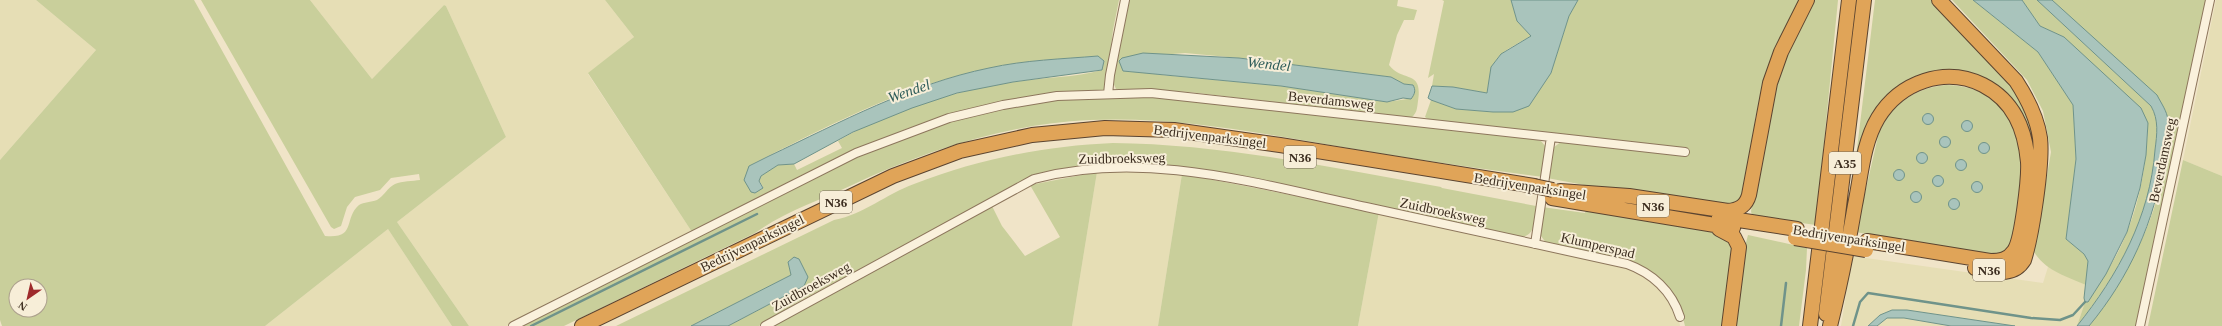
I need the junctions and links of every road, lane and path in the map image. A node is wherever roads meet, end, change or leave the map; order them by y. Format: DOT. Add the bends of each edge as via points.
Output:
graph roads {
  1 [pos="1125,0"];
  2 [pos="1807,0"];
  3 [pos="1849,0"];
  4 [pos="1864,0"];
  5 [pos="1939,0"];
  6 [pos="2210,0"];
  7 [pos="1108,94"];
  8 [pos="1551,137"];
  9 [pos="1685,152"];
  10 [pos="1533,191"];
  11 [pos="1555,193"];
  12 [pos="1708,224"];
  13 [pos="1796,234"];
  14 [pos="1534,244"];
  15 [pos="1866,246"];
  16 [pos="2011,255"];
  17 [pos="1680,317"];
  18 [pos="513,326"];
  19 [pos="582,326"];
  20 [pos="603,326"];
  21 [pos="765,326"];
  22 [pos="1729,326"];
  23 [pos="1810,326"];
  24 [pos="1824,326"];
  25 [pos="1830,326"];
  26 [pos="2140,326"];
  1 -- 7 [label="street"];
  2 -- 11 [label="highway" via="1781,52 1770,83 1749,195 1743,206 1737,210 1728,210 1629,196"];
  3 -- 23 [label="highway, A35"];
  4 -- 24 [label="highway, A35"];
  5 -- 15 [label="highway, Bedrijvenparksingel / N36" via="2016,81 2035,118 2040,138 2039,175 2026,254 2020,266 2007,272 2000,272"];
  6 -- 26 [label="street, Beverdamsweg"];
  7 -- 8 [label="street, Beverdamsweg" via="1190,96"];
  7 -- 18 [label="street" via="1057,96 1003,104 908,132 856,153"];
  8 -- 9 [label="street, Beverdamsweg"];
  8 -- 14 [label="street"];
  10 -- 11 [label="highway, Bedrijvenparksingel / N36, bridge"];
  10 -- 19 [label="highway, Bedrijvenparksingel / N36" via="1280,145 1174,130 1105,128 1032,135 960,151 893,176"];
  10 -- 20 [label="highway, Bedrijvenparksingel / N36" via="1189,140 1144,137 1066,140 1001,150 928,171 872,195"];
  11 -- 12 [label="highway, Bedrijvenparksingel / N36"];
  11 -- 13 [label="highway, Bedrijvenparksingel / N36"];
  12 -- 13 [label="highway, Bedrijvenparksingel / N36"];
  12 -- 22 [label="highway" via="1732,235 1738,244"];
  13 -- 15 [label="highway, Bedrijvenparksingel / N36, bridge"];
  14 -- 17 [label="street, Klumperspad" via="1627,264 1646,272 1668,293"];
  14 -- 21 [label="street, Zuidbroeksweg" via="1224,177 1144,168 1057,173 1034,179"];
  15 -- 16 [label="highway, Bedrijvenparksingel / N36" via="1990,261 2000,261"];
  16 -- 25 [label="highway, A35" via="2018,244 2028,175 2026,141 2020,123 2004,100 1973,81 1961,78 1936,78 1913,85 1885,107 1866,147 1840,287"];
}
